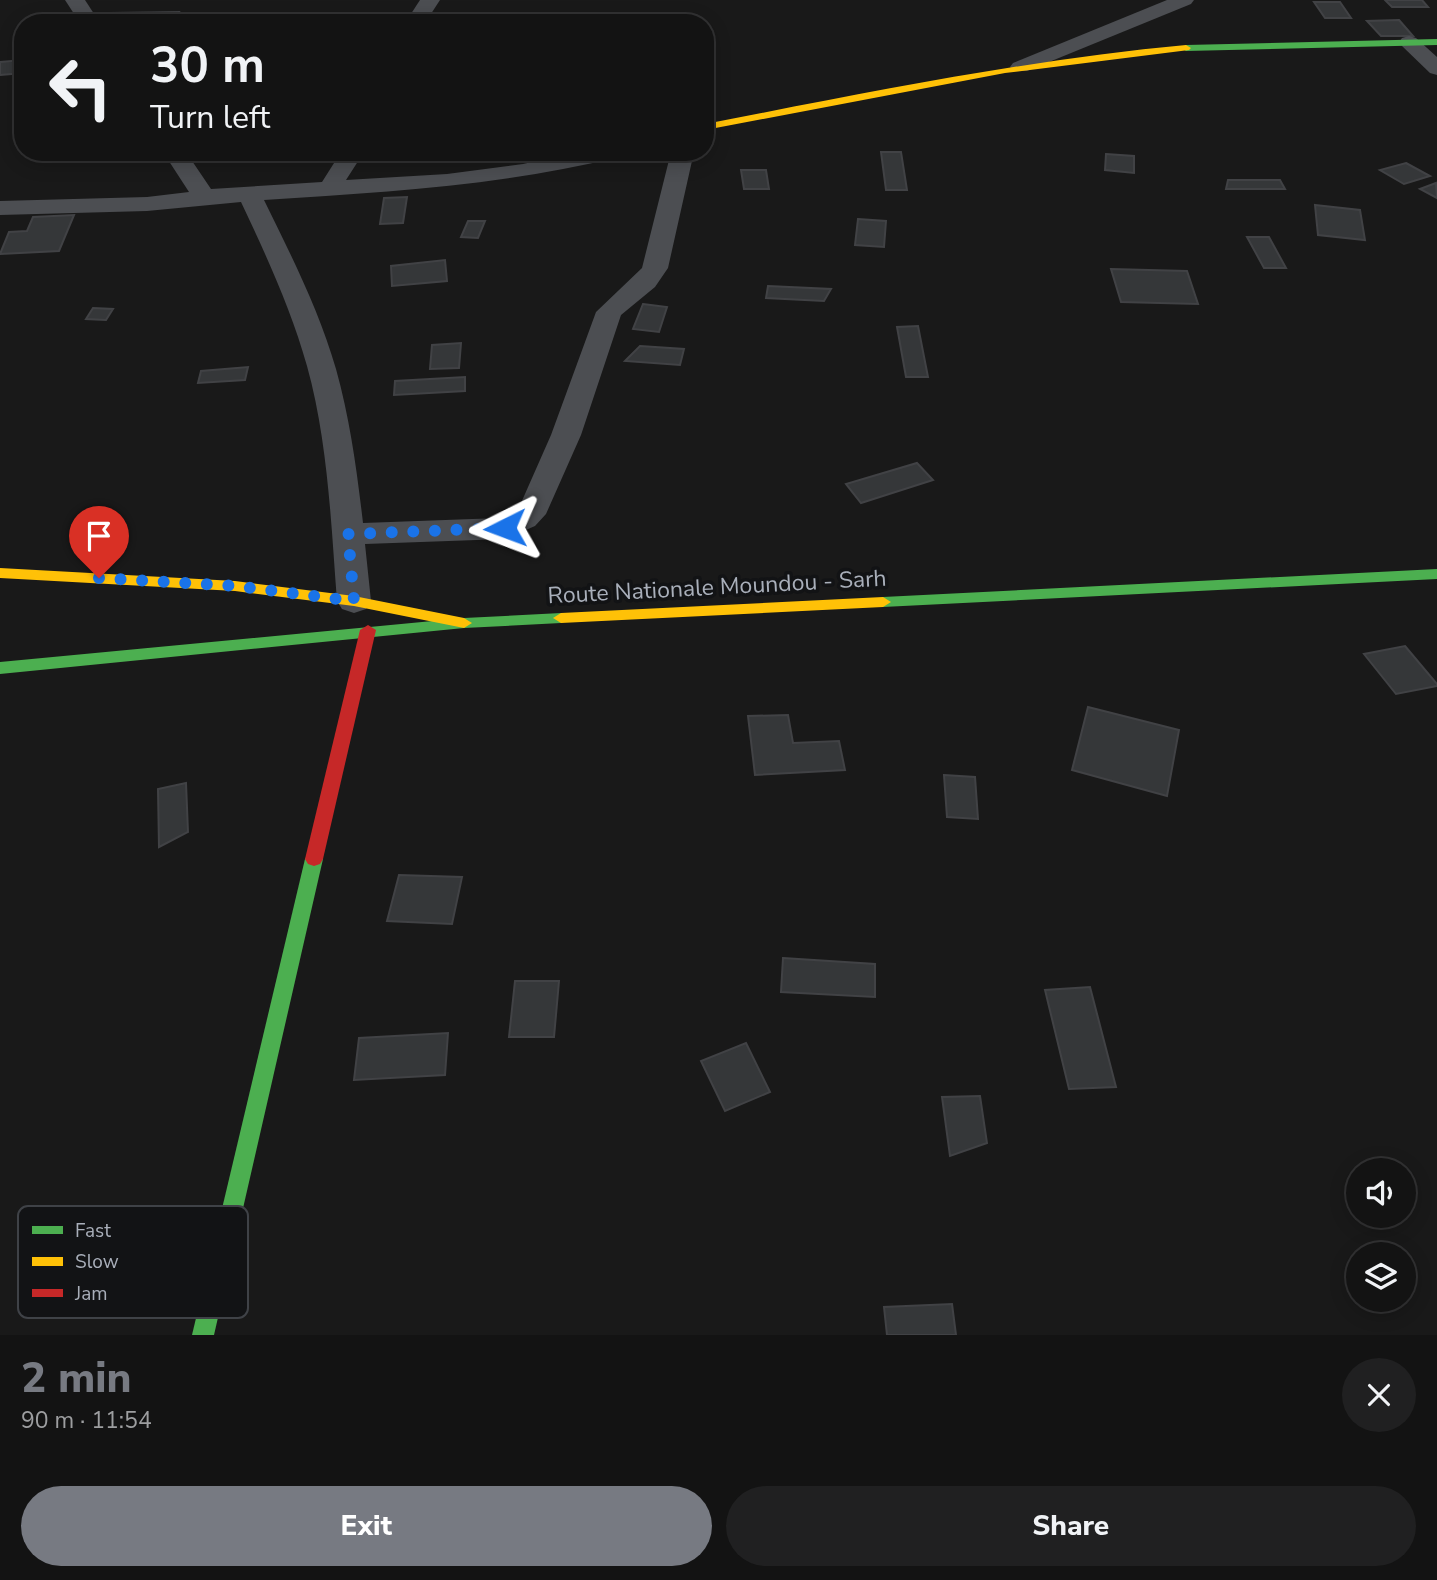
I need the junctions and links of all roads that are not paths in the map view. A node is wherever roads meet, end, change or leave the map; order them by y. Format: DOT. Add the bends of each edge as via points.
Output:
graph roads {
  1 [pos="1184,0"];
  2 [pos="1409,42"];
  3 [pos="1437,42"];
  4 [pos="1020,67"];
  5 [pos="1437,69"];
  6 [pos="714,125"];
  7 [pos="180,161"];
  8 [pos="347,161"];
  9 [pos="569,161"];
  10 [pos="681,161"];
  11 [pos="330,189"];
  12 [pos="250,194"];
  13 [pos="204,197"];
  14 [pos="0,208"];
  15 [pos="348,534"];
  16 [pos="0,573"];
  17 [pos="1437,573"];
  18 [pos="354,601"];
  19 [pos="464,623"];
  20 [pos="368,631"];
  21 [pos="0,668"];
  22 [pos="233,1206"];
  1 -- 4 [label="street"];
  2 -- 3 [label="main road"];
  2 -- 4 [label="main road" via="1193,48"];
  2 -- 5 [label="street"];
  4 -- 6 [label="main road"];
  7 -- 13 [label="street"];
  8 -- 11 [label="street"];
  9 -- 11 [label="street" via="447,181"];
  10 -- 15 [label="street" via="655,268 609,312 535,507 524,519 505,528"];
  11 -- 12 [label="street"];
  12 -- 13 [label="street"];
  12 -- 15 [label="street" via="290,279 321,368"];
  13 -- 14 [label="street" via="148,204"];
  15 -- 18 [label="street"];
  16 -- 18 [label="main road" via="235,586"];
  17 -- 19 [label="main road, Route Nationale Moundou - Sarh"];
  18 -- 19 [label="main road"];
  19 -- 20 [label="main road, Route Nationale Moundou - Sarh"];
  20 -- 21 [label="main road, Route Nationale Moundou - Sarh"];
  20 -- 22 [label="main road"];
}
